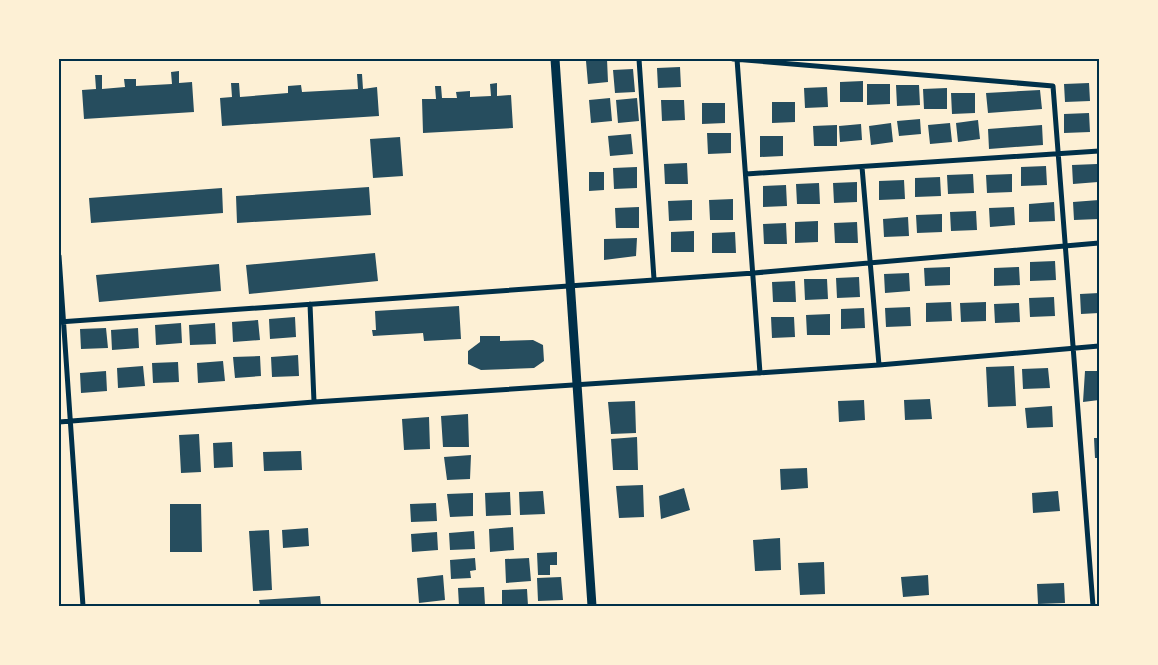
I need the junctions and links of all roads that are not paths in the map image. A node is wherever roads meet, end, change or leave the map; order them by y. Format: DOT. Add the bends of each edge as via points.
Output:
graph roads {
  1 [pos="555,59"];
  2 [pos="639,59"];
  3 [pos="733,59"];
  4 [pos="738,59"];
  5 [pos="1099,151"];
  6 [pos="1058,154"];
  7 [pos="862,167"];
  8 [pos="746,174"];
  9 [pos="1099,243"];
  10 [pos="1065,245"];
  11 [pos="59,256"];
  12 [pos="870,262"];
  13 [pos="754,273"];
  14 [pos="654,279"];
  15 [pos="570,286"];
  16 [pos="310,304"];
  17 [pos="61,322"];
  18 [pos="1099,346"];
  19 [pos="1073,348"];
  20 [pos="878,365"];
  21 [pos="760,373"];
  22 [pos="576,386"];
  23 [pos="314,402"];
  24 [pos="70,421"];
  25 [pos="59,422"];
  26 [pos="83,606"];
  27 [pos="592,606"];
  28 [pos="1093,606"];
  1 -- 15 [label="street"];
  2 -- 14 [label="street"];
  3 -- 4 [label="street"];
  4 -- 6 [label="street" via="1053,86"];
  4 -- 8 [label="street"];
  5 -- 6 [label="street"];
  6 -- 7 [label="street"];
  6 -- 10 [label="street"];
  7 -- 8 [label="street"];
  7 -- 12 [label="street"];
  8 -- 13 [label="street"];
  9 -- 10 [label="street"];
  10 -- 12 [label="street"];
  10 -- 19 [label="street"];
  11 -- 17 [label="street"];
  12 -- 13 [label="street"];
  12 -- 20 [label="street"];
  13 -- 14 [label="street"];
  13 -- 21 [label="street"];
  14 -- 15 [label="street"];
  15 -- 16 [label="street"];
  15 -- 22 [label="street"];
  16 -- 17 [label="street"];
  16 -- 23 [label="street"];
  17 -- 24 [label="street"];
  18 -- 19 [label="street"];
  19 -- 20 [label="street"];
  19 -- 28 [label="street"];
  20 -- 21 [label="street"];
  21 -- 22 [label="street"];
  22 -- 23 [label="street"];
  22 -- 27 [label="street"];
  23 -- 24 [label="street"];
  24 -- 25 [label="street"];
  24 -- 26 [label="street"];
}
